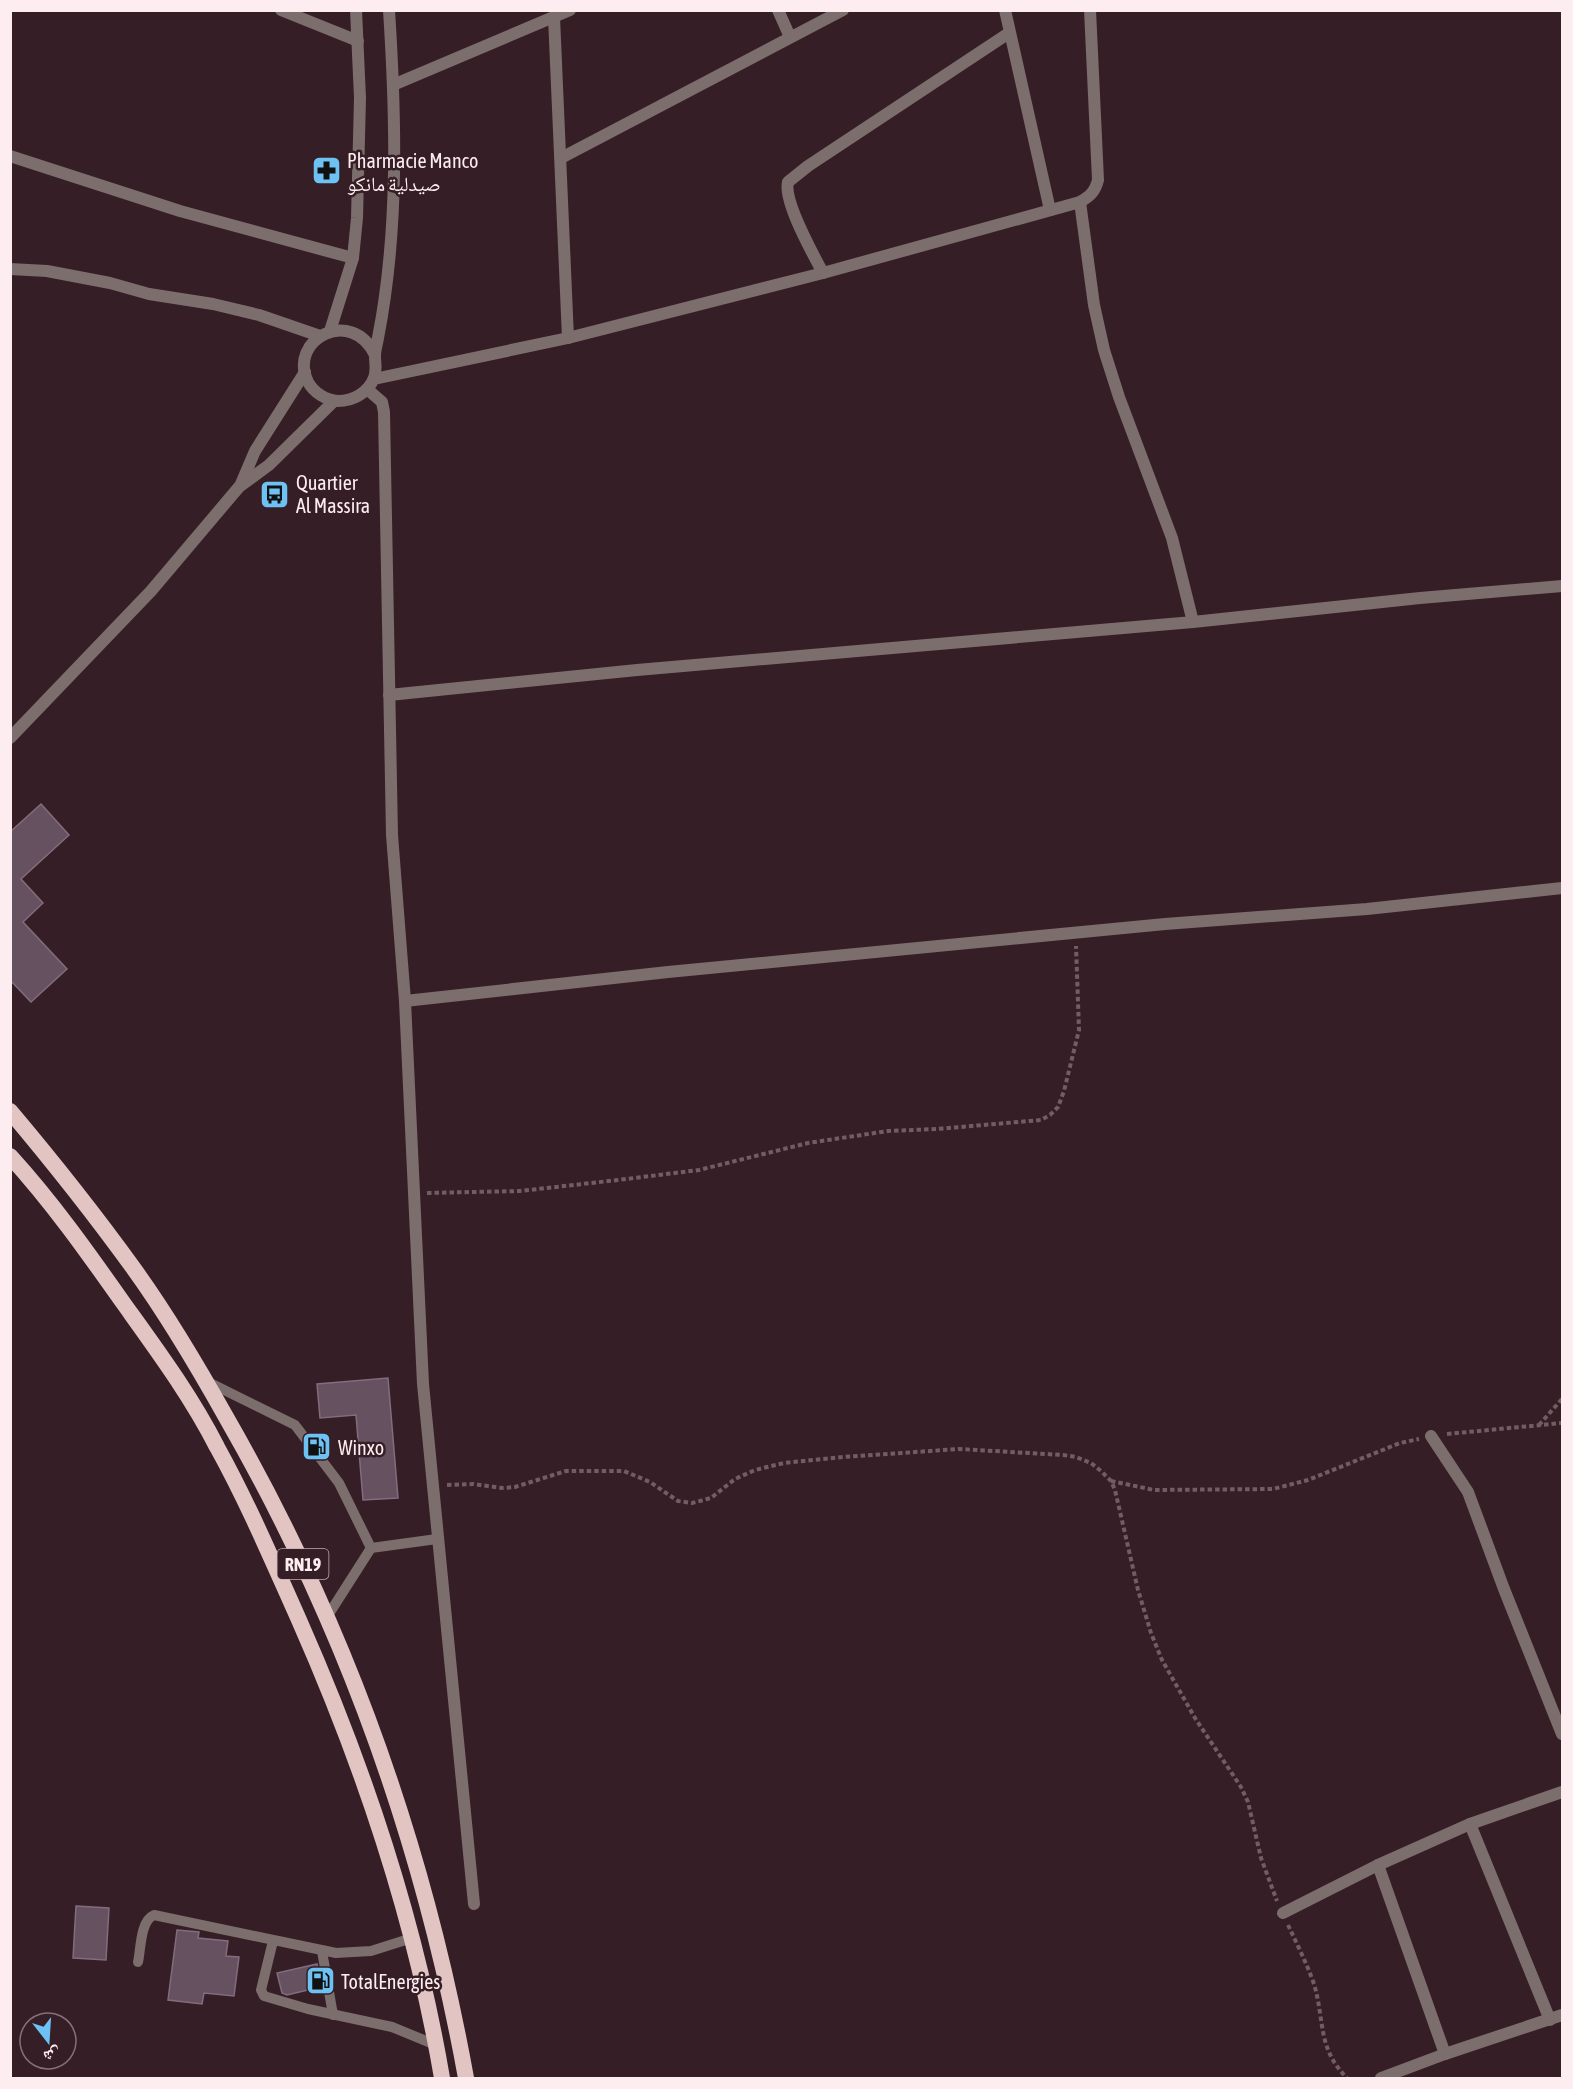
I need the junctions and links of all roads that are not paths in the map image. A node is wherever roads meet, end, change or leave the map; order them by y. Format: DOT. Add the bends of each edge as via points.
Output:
graph roads {
  1 [pos="281,10"];
  2 [pos="356,10"];
  3 [pos="389,10"];
  4 [pos="570,10"];
  5 [pos="778,10"];
  6 [pos="843,10"];
  7 [pos="1005,10"];
  8 [pos="1090,10"];
  9 [pos="554,17"];
  10 [pos="1009,33"];
  11 [pos="790,37"];
  12 [pos="358,41"];
  13 [pos="393,85"];
  14 [pos="10,156"];
  15 [pos="561,158"];
  16 [pos="1080,202"];
  17 [pos="1050,210"];
  18 [pos="352,258"];
  19 [pos="10,269"];
  20 [pos="823,273"];
  21 [pos="325,333"];
  22 [pos="568,338"];
  23 [pos="375,355"];
  24 [pos="305,372"];
  25 [pos="370,384"];
  26 [pos="334,401"];
  27 [pos="240,487"];
  28 [pos="1563,586"];
  29 [pos="1193,622"];
  30 [pos="389,695"];
  31 [pos="10,738"];
  32 [pos="1563,888"];
  33 [pos="405,1002"];
  34 [pos="10,1111"];
  35 [pos="10,1156"];
  36 [pos="206,1381"];
  37 [pos="1431,1436"];
  38 [pos="437,1539"];
  39 [pos="370,1548"];
  40 [pos="327,1617"];
  41 [pos="1563,1734"];
  42 [pos="1563,1792"];
  43 [pos="1470,1824"];
  44 [pos="1378,1865"];
  45 [pos="474,1904"];
  46 [pos="1283,1913"];
  47 [pos="412,1938"];
  48 [pos="273,1941"];
  49 [pos="322,1951"];
  50 [pos="138,1962"];
  51 [pos="333,2015"];
  52 [pos="1563,2015"];
  53 [pos="1550,2020"];
  54 [pos="436,2045"];
  55 [pos="1445,2054"];
  56 [pos="442,2079"];
  57 [pos="466,2079"];
  58 [pos="1381,2079"];
  1 -- 12 [label="street"];
  2 -- 12 [label="street"];
  3 -- 13 [label="street"];
  4 -- 9 [label="street"];
  5 -- 11 [label="street"];
  6 -- 11 [label="street"];
  7 -- 10 [label="street"];
  8 -- 16 [label="street" via="1098,180 1096,189"];
  9 -- 13 [label="street"];
  9 -- 15 [label="street"];
  10 -- 17 [label="street"];
  10 -- 20 [label="street" via="788,182 792,208"];
  11 -- 15 [label="street"];
  12 -- 18 [label="street" via="358,208"];
  13 -- 23 [label="street" via="393,209 384,308"];
  14 -- 18 [label="street" via="180,211"];
  15 -- 22 [label="street"];
  16 -- 17 [label="street"];
  16 -- 29 [label="street" via="1104,350 1172,538"];
  17 -- 20 [label="street"];
  18 -- 21 [label="street"];
  19 -- 21 [label="street" via="47,271 110,283"];
  20 -- 22 [label="street"];
  21 -- 23 [label="street" via="352,332 370,345"];
  21 -- 24 [label="street" via="307,352"];
  22 -- 25 [label="street"];
  23 -- 25 [label="street" via="376,367"];
  24 -- 26 [label="street" via="314,390"];
  24 -- 27 [label="street" via="255,451"];
  25 -- 26 [label="street" via="358,397"];
  25 -- 30 [label="street" via="384,412"];
  26 -- 27 [label="street"];
  27 -- 31 [label="street" via="151,591"];
  28 -- 29 [label="street"];
  29 -- 30 [label="street"];
  30 -- 33 [label="street" via="392,835"];
  32 -- 33 [label="street" via="668,972"];
  33 -- 38 [label="street" via="423,1384"];
  34 -- 36 [label="highway, RN19" via="135,1271"];
  35 -- 47 [label="highway, RN19" via="87,1251 174,1374 250,1510 334,1700 383,1837"];
  36 -- 39 [label="lane" via="295,1425 339,1483"];
  36 -- 40 [label="highway, RN19" via="273,1503"];
  37 -- 41 [label="street" via="1468,1492"];
  38 -- 39 [label="lane"];
  38 -- 45 [label="street"];
  39 -- 40 [label="lane"];
  40 -- 57 [label="highway, RN19" via="387,1769 413,1851"];
  42 -- 43 [label="street"];
  43 -- 44 [label="street"];
  43 -- 53 [label="street"];
  44 -- 46 [label="street"];
  44 -- 55 [label="street"];
  47 -- 49 [label="lane" via="358,1953"];
  47 -- 54 [label="highway, RN19"];
  48 -- 49 [label="lane"];
  48 -- 50 [label="lane" via="154,1916 145,1923"];
  48 -- 51 [label="lane" via="261,1990 264,1996"];
  49 -- 51 [label="lane"];
  51 -- 54 [label="lane" via="392,2027"];
  52 -- 53 [label="street"];
  53 -- 55 [label="street"];
  54 -- 56 [label="highway, RN19"];
  55 -- 58 [label="street"];
}
